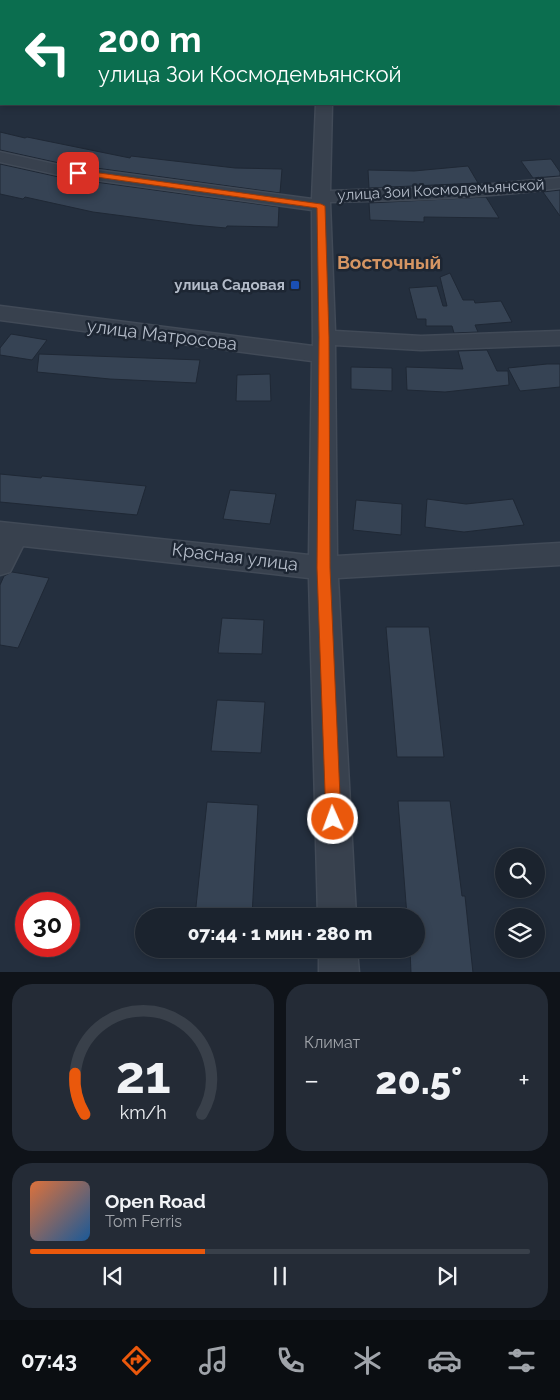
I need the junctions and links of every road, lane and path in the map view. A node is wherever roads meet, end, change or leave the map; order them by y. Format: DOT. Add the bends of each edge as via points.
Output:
graph roads {
  1 [pos="324,105"];
  2 [pos="0,157"];
  3 [pos="560,183"];
  4 [pos="321,201"];
  5 [pos="0,313"];
  6 [pos="560,338"];
  7 [pos="324,346"];
  8 [pos="7,534"];
  9 [pos="560,554"];
  10 [pos="0,564"];
  11 [pos="324,568"];
  12 [pos="337,908"];
  13 [pos="338,958"];
  14 [pos="339,972"];
  1 -- 4 [label="street"];
  2 -- 4 [label="street, улица Зои Космодемьянской" via="60,170"];
  3 -- 4 [label="street, улица Зои Космодемьянской"];
  4 -- 7 [label="street"];
  5 -- 7 [label="street, улица Матросова"];
  6 -- 7 [label="street, улица Матросова"];
  7 -- 11 [label="street"];
  8 -- 10 [label="street"];
  8 -- 11 [label="street, Красная улица"];
  9 -- 11 [label="street, Красная улица"];
  11 -- 12 [label="street"];
  13 -- 14 [label="street"];
}
